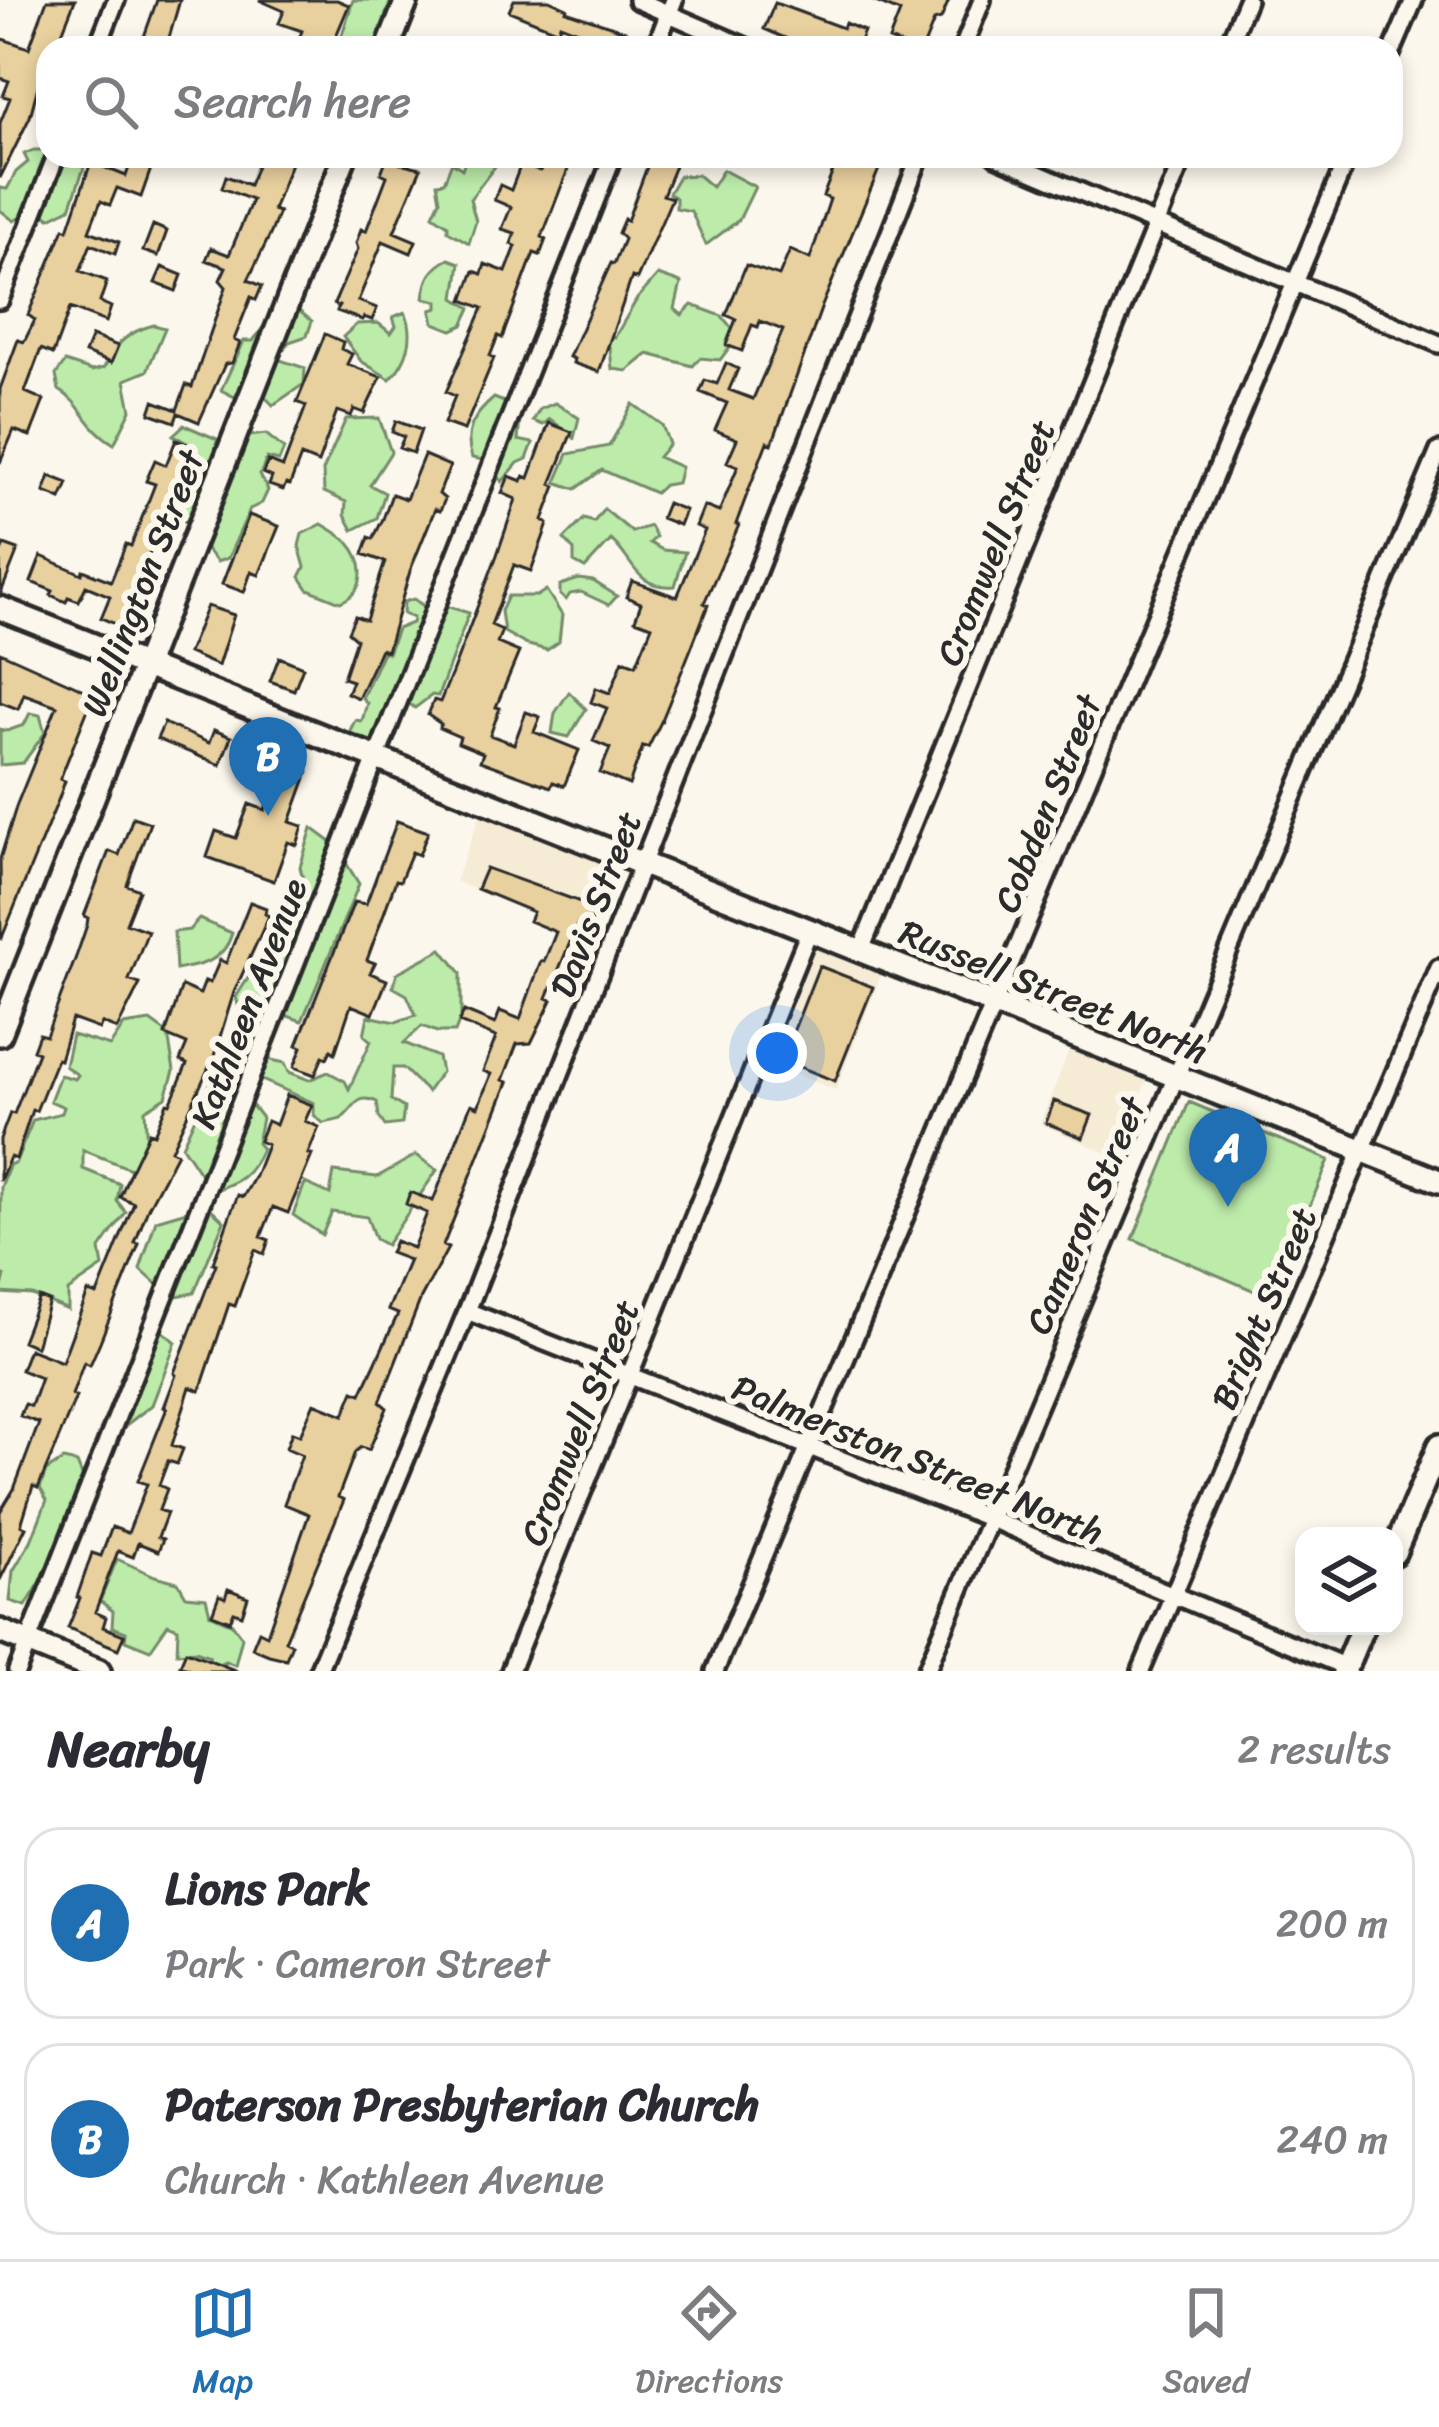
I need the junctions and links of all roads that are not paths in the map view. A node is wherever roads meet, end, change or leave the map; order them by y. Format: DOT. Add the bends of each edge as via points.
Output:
graph roads {
  1 [pos="116,0"];
  2 [pos="407,0"];
  3 [pos="637,0"];
  4 [pos="982,0"];
  5 [pos="1247,0"];
  6 [pos="1414,0"];
  7 [pos="671,7"];
  8 [pos="102,36"];
  9 [pos="393,36"];
  10 [pos="660,36"];
  11 [pos="725,36"];
  12 [pos="968,36"];
  13 [pos="1233,36"];
  14 [pos="1399,36"];
  15 [pos="51,168"];
  16 [pos="340,168"];
  17 [pos="608,168"];
  18 [pos="915,168"];
  19 [pos="1023,168"];
  20 [pos="1179,168"];
  21 [pos="1343,168"];
  22 [pos="1156,226"];
  23 [pos="1294,285"];
  24 [pos="0,300"];
  25 [pos="1439,344"];
  26 [pos="1439,451"];
  27 [pos="0,608"];
  28 [pos="145,666"];
  29 [pos="376,759"];
  30 [pos="643,864"];
  31 [pos="810,929"];
  32 [pos="861,950"];
  33 [pos="1439,968"];
  34 [pos="997,1003"];
  35 [pos="0,1034"];
  36 [pos="1176,1075"];
  37 [pos="1363,1150"];
  38 [pos="1439,1181"];
  39 [pos="466,1311"];
  40 [pos="630,1376"];
  41 [pos="1439,1446"];
  42 [pos="809,1448"];
  43 [pos="991,1520"];
  44 [pos="1403,1532"];
  45 [pos="1174,1595"];
  46 [pos="0,1631"];
  47 [pos="1359,1635"];
  48 [pos="29,1642"];
  49 [pos="1345,1669"];
  50 [pos="17,1671"];
  51 [pos="99,1671"];
  52 [pos="318,1671"];
  53 [pos="510,1671"];
  54 [pos="716,1671"];
  55 [pos="926,1671"];
  56 [pos="1141,1671"];
  1 -- 8 [label="street"];
  2 -- 9 [label="street"];
  3 -- 7 [label="street"];
  4 -- 12 [label="street"];
  5 -- 13 [label="street"];
  6 -- 14 [label="street"];
  7 -- 10 [label="street"];
  7 -- 11 [label="street"];
  15 -- 24 [label="street"];
  16 -- 28 [label="street, Wellington Street"];
  17 -- 29 [label="street, Kathleen Avenue"];
  18 -- 30 [label="street, Davis Street"];
  19 -- 22 [label="street"];
  20 -- 22 [label="street, Cromwell Street"];
  21 -- 23 [label="street, Cobden Street"];
  22 -- 23 [label="street"];
  22 -- 32 [label="street, Cromwell Street"];
  23 -- 25 [label="street"];
  23 -- 34 [label="street, Cobden Street"];
  26 -- 36 [label="street, Cameron Street"];
  27 -- 28 [label="street, Russell Street North"];
  28 -- 29 [label="street, Russell Street North"];
  28 -- 35 [label="street, Wellington Street"];
  29 -- 30 [label="street, Russell Street North"];
  29 -- 48 [label="street, Kathleen Avenue"];
  30 -- 31 [label="street, Russell Street North"];
  30 -- 39 [label="street, Davis Street"];
  31 -- 32 [label="street, Russell Street North"];
  31 -- 40 [label="street, Cromwell Street"];
  32 -- 34 [label="street, Russell Street North"];
  33 -- 37 [label="street, Bright Street"];
  34 -- 36 [label="street, Russell Street North"];
  34 -- 42 [label="street, Cobden Street"];
  36 -- 37 [label="street, Russell Street North"];
  36 -- 43 [label="street, Cameron Street"];
  37 -- 38 [label="street, Russell Street North"];
  37 -- 45 [label="street, Bright Street"];
  39 -- 40 [label="street, Palmerston Street North"];
  39 -- 52 [label="street, Davis Street"];
  40 -- 42 [label="street, Palmerston Street North"];
  40 -- 53 [label="street, Cromwell Street"];
  41 -- 44 [label="street"];
  42 -- 43 [label="street, Palmerston Street North"];
  42 -- 54 [label="street, Cobden Street"];
  43 -- 45 [label="street, Palmerston Street North"];
  43 -- 55 [label="street, Cameron Street"];
  45 -- 49 [label="street, Palmerston Street North"];
  45 -- 56 [label="street, Bright Street"];
  46 -- 48 [label="street"];
  47 -- 49 [label="street"];
  48 -- 50 [label="street, Kathleen Avenue"];
  48 -- 51 [label="street"];
}
